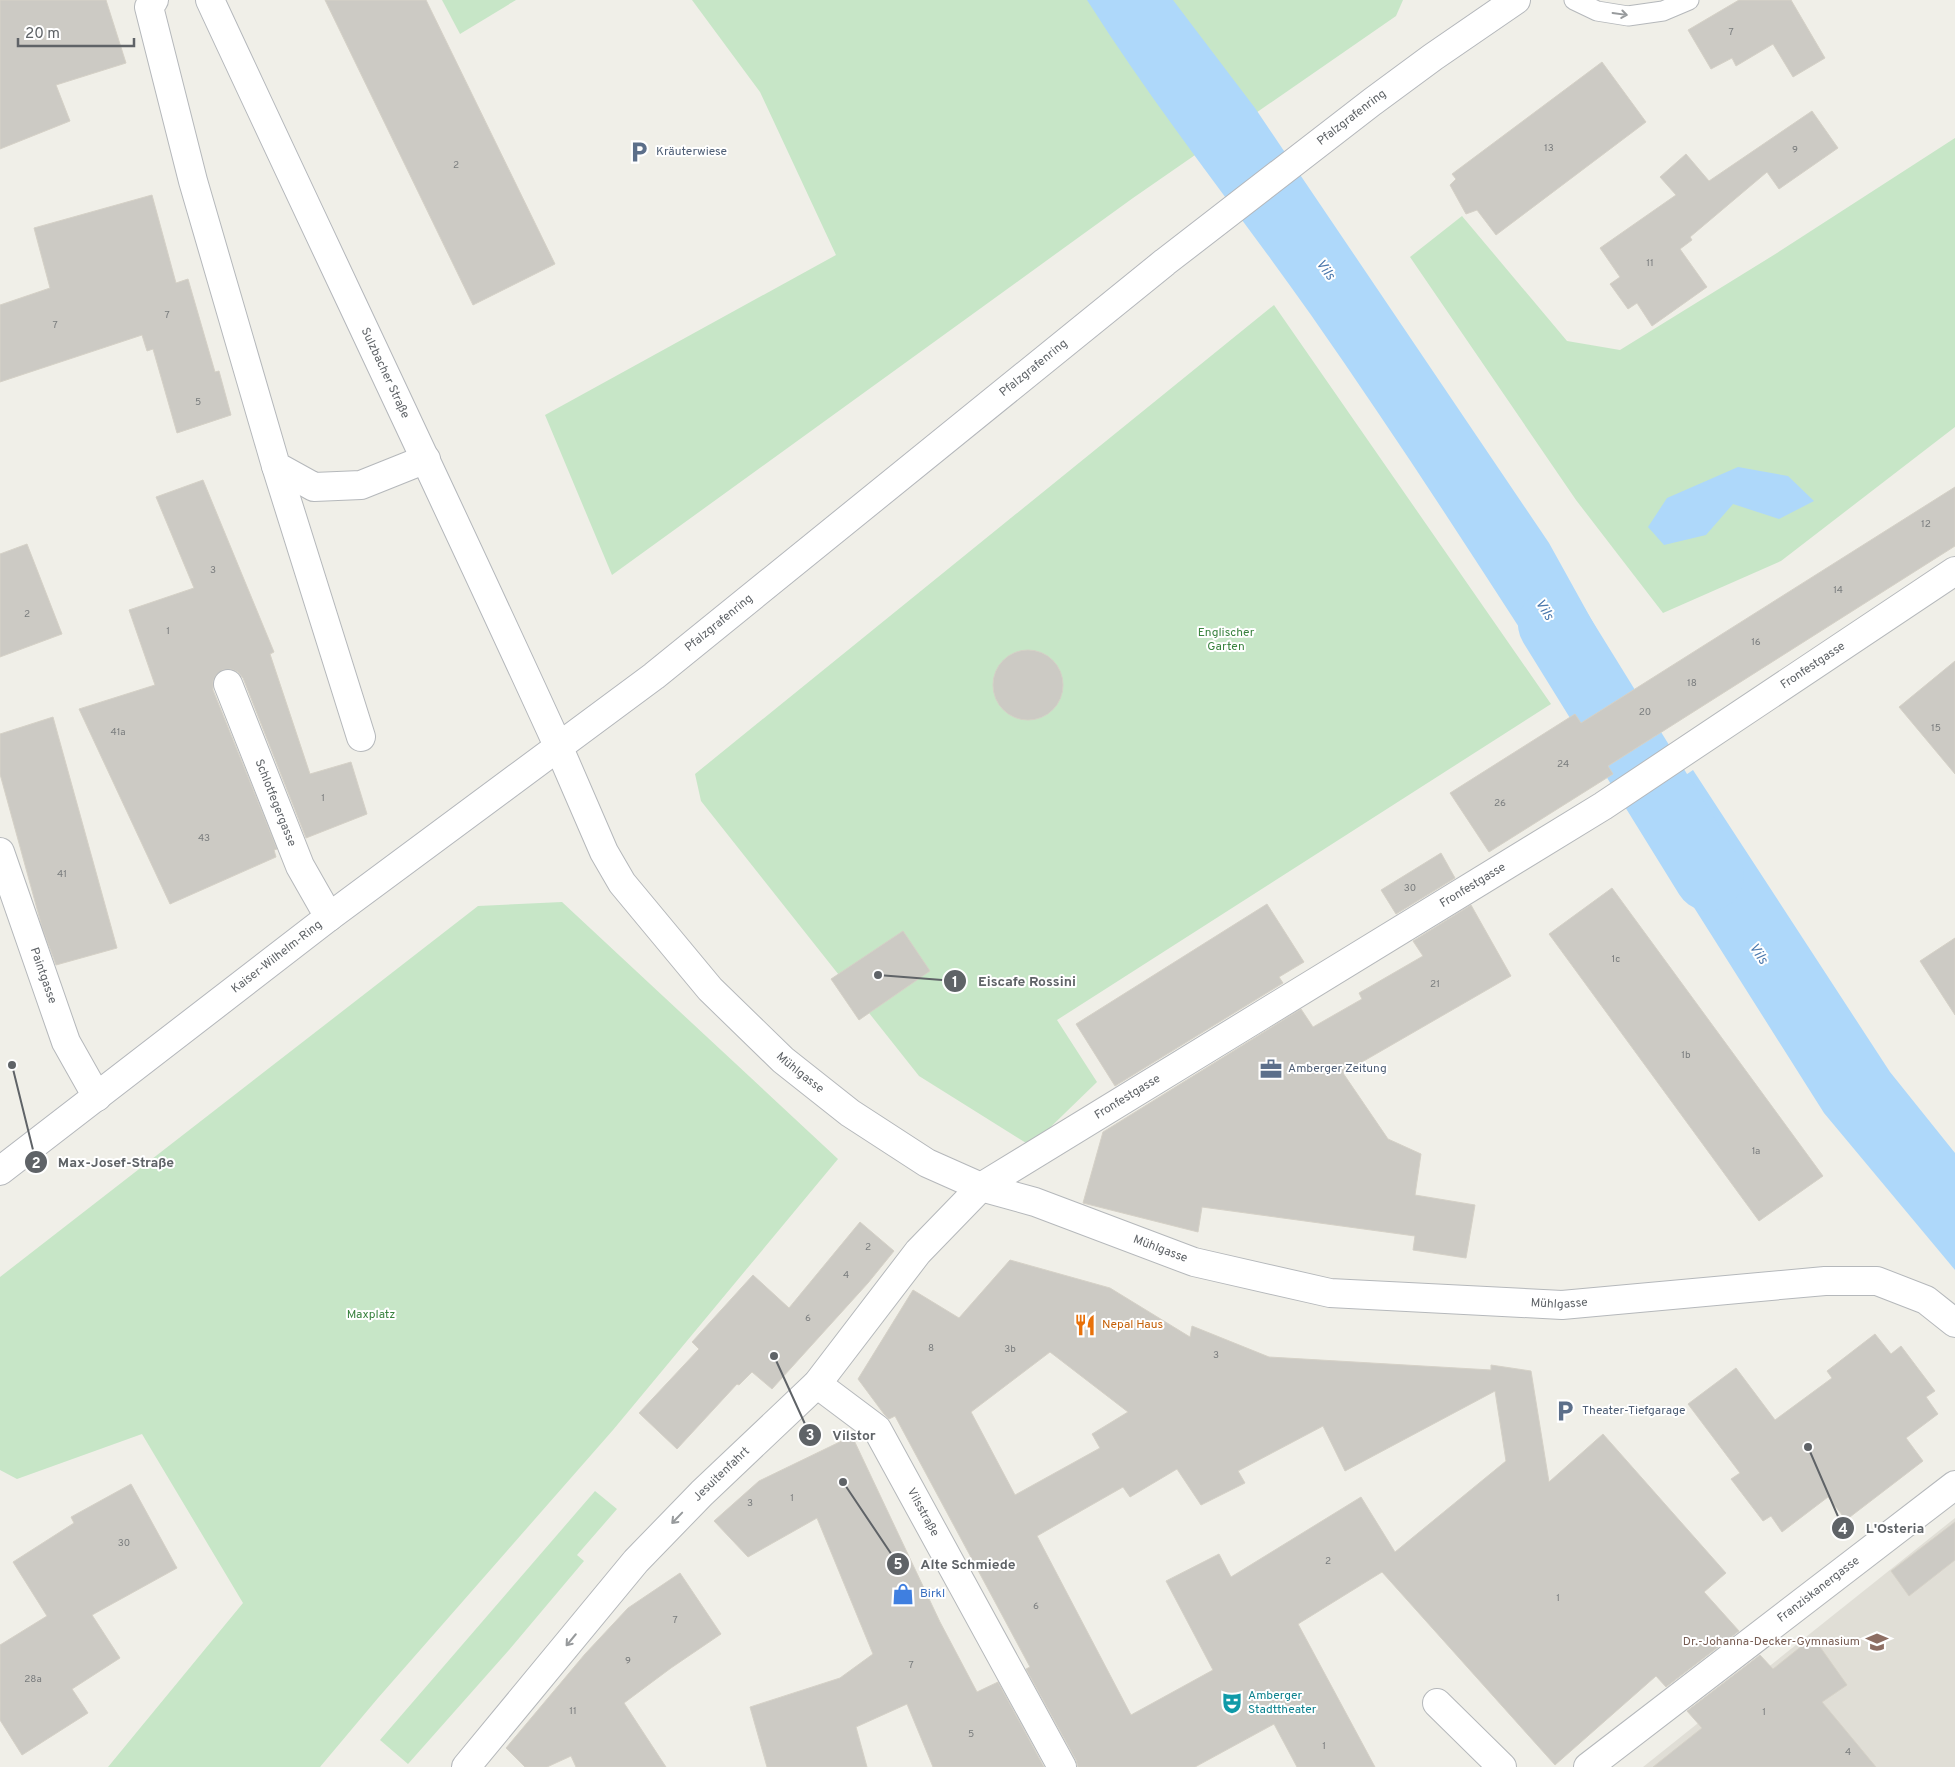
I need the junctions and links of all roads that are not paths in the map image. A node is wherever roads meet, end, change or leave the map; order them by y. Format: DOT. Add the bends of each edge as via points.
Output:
graph roads {
  1 [pos="154,0"];
  2 [pos="210,0"];
  3 [pos="1516,0"];
  4 [pos="1574,0"];
  5 [pos="1689,0"];
  6 [pos="426,459"];
  7 [pos="276,466"];
  8 [pos="1955,571"];
  9 [pos="228,684"];
  10 [pos="361,737"];
  11 [pos="559,748"];
  12 [pos="0,852"];
  13 [pos="329,918"];
  14 [pos="97,1096"];
  15 [pos="0,1171"];
  16 [pos="981,1187"];
  17 [pos="1955,1323"];
  18 [pos="817,1384"];
  19 [pos="1955,1485"];
  20 [pos="1437,1703"];
  21 [pos="466,1767"];
  22 [pos="1062,1767"];
  23 [pos="1502,1767"];
  24 [pos="1588,1767"];
  1 -- 7 [label="street" via="149,7 193,181"];
  2 -- 6 [label="street, Sulzbacher Straße"];
  3 -- 11 [label="street, Pfalzgrafenring" via="1433,56 1165,262 654,676"];
  4 -- 5 [label="lane, one-way" via="1597,11 1628,16 1663,11"];
  6 -- 7 [label="street" via="361,485 314,487"];
  6 -- 11 [label="street, Sulzbacher Straße"];
  7 -- 10 [label="street"];
  8 -- 16 [label="street, Fronfestgasse" via="1603,806"];
  9 -- 13 [label="street, Schlotfegergasse" via="300,866"];
  11 -- 13 [label="street, Kaiser-Wilhelm-Ring"];
  11 -- 16 [label="street, Mühlgasse" via="604,852 622,883 710,990 783,1060 850,1113 927,1163"];
  12 -- 14 [label="street, Paintgasse" via="66,1042"];
  13 -- 14 [label="street, Kaiser-Wilhelm-Ring"];
  14 -- 15 [label="street, Kaiser-Wilhelm-Ring"];
  16 -- 17 [label="street, Mühlgasse" via="1035,1202 1194,1262 1330,1293 1562,1305 1825,1281 1878,1281 1926,1300"];
  16 -- 18 [label="street, Jesuitenfahrt" via="918,1252"];
  18 -- 21 [label="street, Jesuitenfahrt, one-way" via="702,1492 636,1561"];
  18 -- 22 [label="street, Vilsstraße" via="877,1430"];
  19 -- 24 [label="street, Franziskanergasse"];
  20 -- 23 [label="street"];
}
